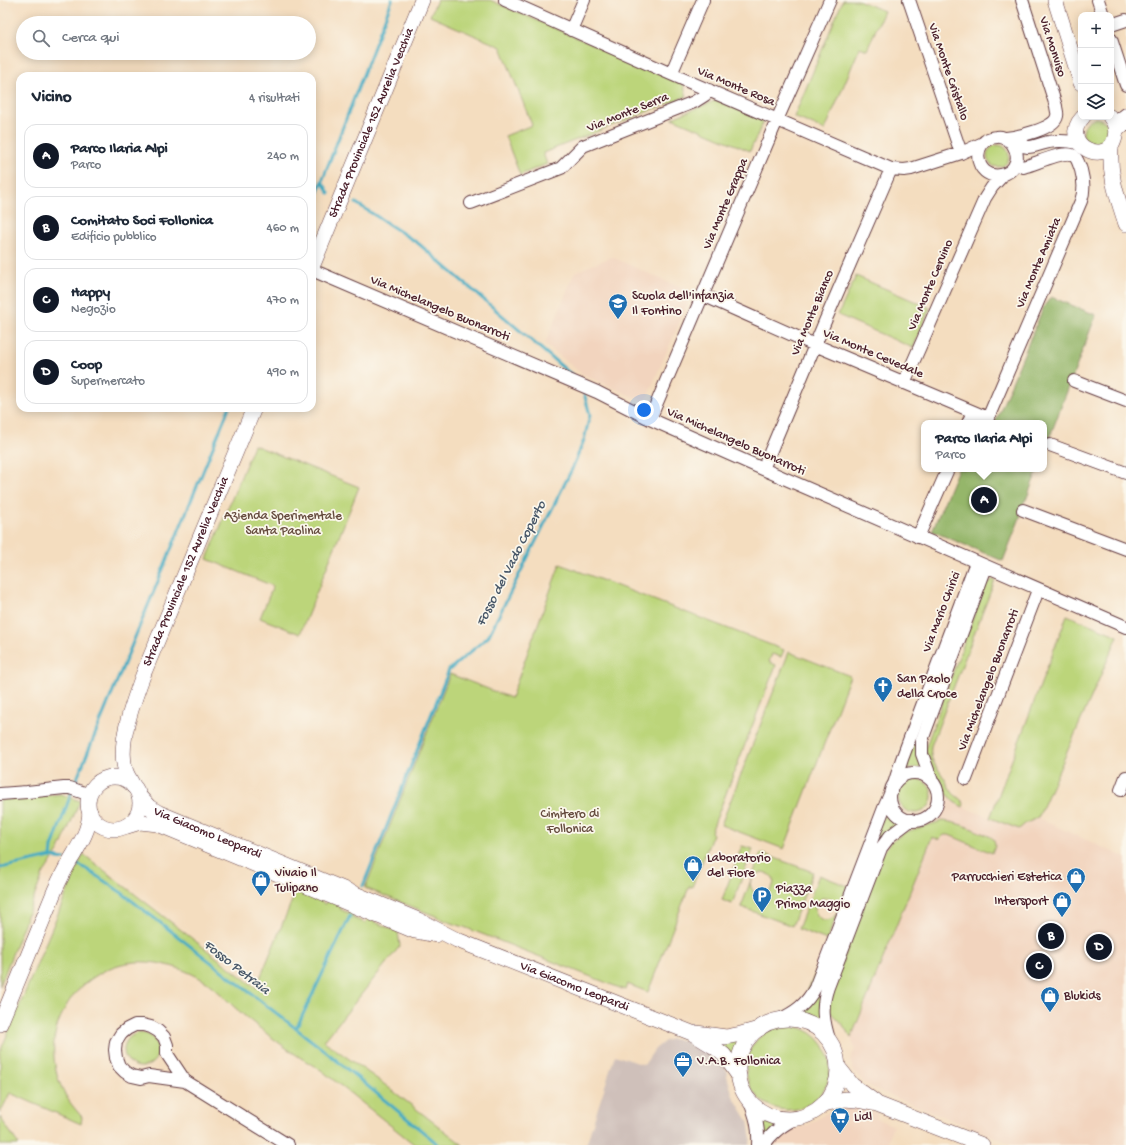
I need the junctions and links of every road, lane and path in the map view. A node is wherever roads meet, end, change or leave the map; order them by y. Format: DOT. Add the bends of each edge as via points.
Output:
graph roads {
  1 [pos="422,0"];
  2 [pos="505,0"];
  3 [pos="584,0"];
  4 [pos="703,0"];
  5 [pos="830,0"];
  6 [pos="909,0"];
  7 [pos="1022,0"];
  8 [pos="1055,0"];
  9 [pos="1098,0"];
  10 [pos="1102,12"];
  11 [pos="1126,20"];
  12 [pos="1114,24"];
  13 [pos="571,30"];
  14 [pos="1114,48"];
  15 [pos="1078,73"];
  16 [pos="671,74"];
  17 [pos="1126,85"];
  18 [pos="709,90"];
  19 [pos="777,120"];
  20 [pos="1078,120"];
  21 [pos="1080,120"];
  22 [pos="1117,126"];
  23 [pos="1029,134"];
  24 [pos="1009,140"];
  25 [pos="1050,142"];
  26 [pos="1079,143"];
  27 [pos="983,144"];
  28 [pos="1030,147"];
  29 [pos="1095,152"];
  30 [pos="960,153"];
  31 [pos="1016,161"];
  32 [pos="1035,162"];
  33 [pos="980,164"];
  34 [pos="891,169"];
  35 [pos="1003,175"];
  36 [pos="1112,180"];
  37 [pos="984,198"];
  38 [pos="471,203"];
  39 [pos="1126,224"];
  40 [pos="316,257"];
  41 [pos="316,272"];
  42 [pos="703,295"];
  43 [pos="815,345"];
  44 [pos="1074,381"];
  45 [pos="904,383"];
  46 [pos="1126,400"];
  47 [pos="252,412"];
  48 [pos="970,417"];
  49 [pos="988,418"];
  50 [pos="650,419"];
  51 [pos="1050,445"];
  52 [pos="763,469"];
  53 [pos="947,472"];
  54 [pos="1126,473"];
  55 [pos="1023,510"];
  56 [pos="918,537"];
  57 [pos="1126,549"];
  58 [pos="981,565"];
  59 [pos="1038,590"];
  60 [pos="1126,627"];
  61 [pos="125,737"];
  62 [pos="1126,777"];
  63 [pos="966,779"];
  64 [pos="932,781"];
  65 [pos="99,782"];
  66 [pos="893,788"];
  67 [pos="1121,790"];
  68 [pos="136,791"];
  69 [pos="86,793"];
  70 [pos="0,794"];
  71 [pos="90,812"];
  72 [pos="911,820"];
  73 [pos="127,826"];
  74 [pos="112,829"];
  75 [pos="76,851"];
  76 [pos="457,940"];
  77 [pos="779,1020"];
  78 [pos="0,1024"];
  79 [pos="760,1028"];
  80 [pos="692,1033"];
  81 [pos="830,1042"];
  82 [pos="838,1067"];
  83 [pos="739,1076"];
  84 [pos="185,1081"];
  85 [pos="749,1100"];
  86 [pos="824,1104"];
  87 [pos="877,1104"];
  88 [pos="796,1118"];
  89 [pos="288,1145"];
  90 [pos="758,1145"];
  91 [pos="764,1145"];
  92 [pos="982,1145"];
  1 -- 40 [label="main road, Strada Provinciale 152 Aurelia Vecchia"];
  2 -- 13 [label="street, Via Monte Rosa"];
  3 -- 13 [label="street"];
  4 -- 16 [label="street"];
  5 -- 19 [label="street, Via Monte Grappa"];
  6 -- 30 [label="street, Via Monte Cristallo"];
  7 -- 23 [label="street, Via Monviso" via="1058,115 1051,124"];
  8 -- 15 [label="main road"];
  9 -- 10 [label="street"];
  11 -- 12 [label="street"];
  13 -- 16 [label="street, Via Monte Rosa"];
  14 -- 17 [label="street"];
  16 -- 18 [label="street, Via Monte Rosa"];
  18 -- 19 [label="street, Via Monte Rosa"];
  18 -- 38 [label="street, Via Monte Serra" via="694,102 583,146 560,168"];
  19 -- 34 [label="street, Via Monte Rosa"];
  19 -- 42 [label="street, Via Monte Grappa"];
  20 -- 25 [label="street, Via Monte Rosa" via="1066,133"];
  21 -- 26 [label="main road" via="1076,132"];
  22 -- 29 [label="main road" via="1106,150"];
  22 -- 36 [label="main road" via="1110,158"];
  23 -- 24 [label="street, Via Monviso"];
  23 -- 28 [label="street"];
  24 -- 27 [label="street, Via Monte Rosa" via="999,136"];
  24 -- 28 [label="street, Via Monte Rosa"];
  24 -- 31 [label="street" via="1017,152"];
  25 -- 26 [label="street, Via Monte Rosa"];
  25 -- 28 [label="street, Via Monte Rosa"];
  26 -- 29 [label="main road" via="1089,151"];
  27 -- 30 [label="street, Via Monte Rosa"];
  27 -- 33 [label="street" via="979,151"];
  28 -- 31 [label="street, Via Monte Rosa"];
  28 -- 32 [label="street"];
  29 -- 36 [label="main road"];
  30 -- 33 [label="street"];
  30 -- 34 [label="street, Via Monte Rosa" via="911,169"];
  31 -- 32 [label="street, Via Monte Amiata" via="1023,167"];
  31 -- 35 [label="street, Via Monte Rosa" via="1010,171"];
  32 -- 49 [label="street, Via Monte Amiata" via="1063,154 1074,156 1081,172 1084,193"];
  33 -- 35 [label="street" via="991,175"];
  33 -- 37 [label="street, Via Monte Cervino" via="984,180"];
  34 -- 43 [label="street, Via Monte Bianco"];
  35 -- 37 [label="street, Via Monte Cervino"];
  36 -- 39 [label="main road"];
  37 -- 45 [label="street, Via Monte Cervino"];
  41 -- 50 [label="street, Via Michelangelo Buonarroti" via="590,389"];
  42 -- 43 [label="street, Via Monte Cevedale"];
  42 -- 50 [label="street, Via Monte Grappa"];
  43 -- 45 [label="street, Via Monte Cevedale"];
  43 -- 52 [label="street, Via Monte Bianco"];
  44 -- 46 [label="street"];
  45 -- 48 [label="street, Via Monte Cevedale"];
  47 -- 61 [label="main road, Strada Provinciale 152 Aurelia Vecchia" via="145,670"];
  48 -- 49 [label="street, Via Monte Cevedale"];
  50 -- 52 [label="street, Via Michelangelo Buonarroti"];
  51 -- 54 [label="street"];
  52 -- 56 [label="street, Via Michelangelo Buonarroti"];
  53 -- 56 [label="street"];
  55 -- 57 [label="street"];
  56 -- 58 [label="street, Via Michelangelo Buonarroti"];
  58 -- 59 [label="street, Via Michelangelo Buonarroti"];
  58 -- 64 [label="street, Via Mario Chirici" via="922,740 922,754"];
  58 -- 66 [label="street, Via Mario Chirici" via="902,759"];
  59 -- 60 [label="street, Via Michelangelo Buonarroti"];
  59 -- 63 [label="street, Via Michelangelo Buonarroti"];
  61 -- 65 [label="main road, Strada Provinciale 152 Aurelia Vecchia" via="113,765"];
  61 -- 68 [label="main road, Strada Provinciale 152 Aurelia Vecchia" via="126,771"];
  62 -- 67 [label="street"];
  64 -- 66 [label="street" via="921,774 912,773 904,776"];
  64 -- 72 [label="street, Via Mario Chirici" via="938,794 935,809 924,819"];
  65 -- 68 [label="main road" via="117,777"];
  65 -- 69 [label="main road, Strada Provinciale 152 Aurelia Vecchia"];
  66 -- 72 [label="street" via="891,802 895,810 902,817"];
  66 -- 77 [label="street, Via Mario Chirici" via="815,988 802,1006"];
  68 -- 73 [label="main road, Strada Provinciale 152 Aurelia Vecchia" via="140,806 137,815"];
  68 -- 76 [label="main road, Via Giacomo Leopardi" via="149,807 159,814 418,920"];
  69 -- 70 [label="street" via="64,788"];
  69 -- 71 [label="main road"];
  71 -- 74 [label="main road" via="96,822"];
  71 -- 75 [label="main road" via="89,826"];
  72 -- 81 [label="street, Via Mario Chirici" via="890,836 881,848 828,986 823,1012"];
  73 -- 74 [label="main road"];
  73 -- 76 [label="main road, Via Giacomo Leopardi" via="140,822 158,824 415,931"];
  74 -- 75 [label="main road" via="95,836"];
  75 -- 78 [label="main road" via="41,923"];
  76 -- 80 [label="main road, Via Giacomo Leopardi"];
  77 -- 79 [label="main road, Via Giacomo Leopardi"];
  77 -- 81 [label="main road, Via Giacomo Leopardi" via="808,1023"];
  79 -- 80 [label="main road, Via Giacomo Leopardi" via="726,1037"];
  79 -- 83 [label="main road, Via Giacomo Leopardi" via="743,1049 739,1062"];
  80 -- 83 [label="main road, Via Giacomo Leopardi" via="724,1055"];
  81 -- 82 [label="main road, Via Giacomo Leopardi"];
  82 -- 86 [label="main road, Via Giacomo Leopardi" via="832,1093"];
  82 -- 87 [label="main road, Via Giacomo Leopardi" via="852,1085"];
  83 -- 85 [label="main road, Via Giacomo Leopardi"];
  84 -- 84 [label="street" via="167,1054 164,1037 158,1031 151,1027 135,1025 121,1034 115,1050 119,1066 125,1072 141,1078 149,1076"];
  84 -- 89 [label="street"];
  85 -- 88 [label="main road, Via Giacomo Leopardi" via="768,1114"];
  85 -- 90 [label="street" via="758,1127"];
  86 -- 87 [label="main road, Via Giacomo Leopardi" via="845,1099"];
  86 -- 88 [label="main road, Via Giacomo Leopardi" via="813,1112"];
  87 -- 92 [label="main road, Via Giacomo Leopardi"];
  88 -- 91 [label="street" via="776,1131"];
}
